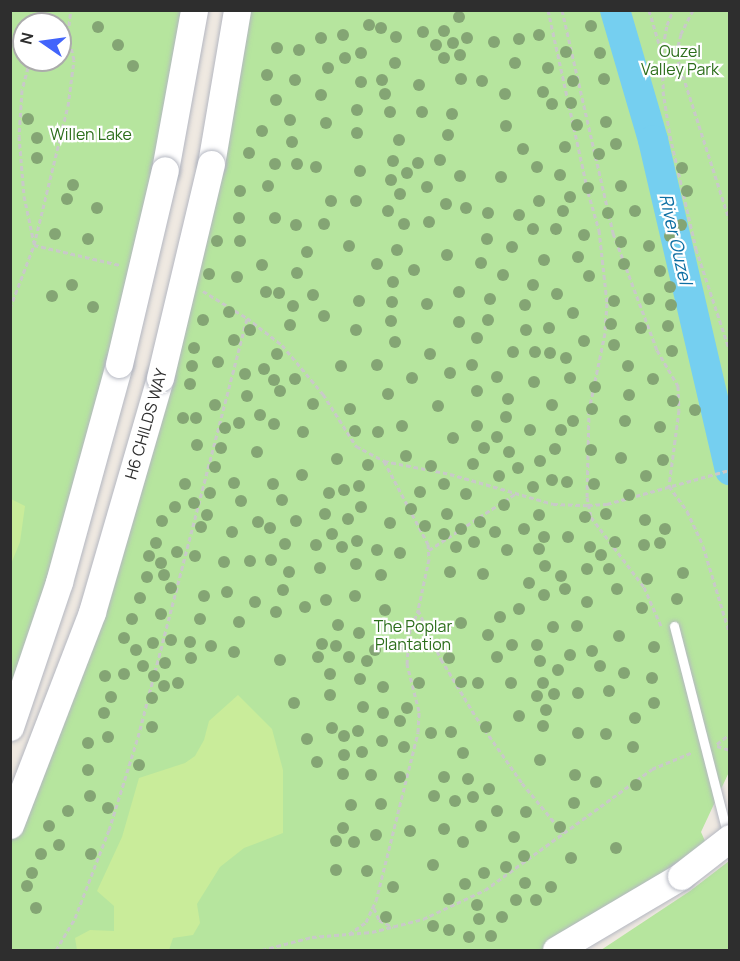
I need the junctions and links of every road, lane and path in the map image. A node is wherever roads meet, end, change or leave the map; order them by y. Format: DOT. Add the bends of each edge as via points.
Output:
graph roads {
  1 [pos="71,10"];
  2 [pos="195,10"];
  3 [pos="237,10"];
  4 [pos="548,10"];
  5 [pos="562,10"];
  6 [pos="649,10"];
  7 [pos="673,10"];
  8 [pos="693,10"];
  9 [pos="662,54"];
  10 [pos="27,72"];
  11 [pos="729,222"];
  12 [pos="34,245"];
  13 [pos="128,267"];
  14 [pos="202,290"];
  15 [pos="10,308"];
  16 [pos="247,318"];
  17 [pos="729,352"];
  18 [pos="384,461"];
  19 [pos="729,470"];
  20 [pos="669,486"];
  21 [pos="515,494"];
  22 [pos="588,505"];
  23 [pos="429,550"];
  24 [pos="418,610"];
  25 [pos="674,627"];
  26 [pos="729,635"];
  27 [pos="10,727"];
  28 [pos="729,734"];
  29 [pos="704,748"];
  30 [pos="729,750"];
  31 [pos="10,825"];
  32 [pos="728,833"];
  33 [pos="564,834"];
  34 [pos="374,906"];
  35 [pos="396,928"];
  36 [pos="346,935"];
  37 [pos="62,943"];
  38 [pos="562,948"];
  39 [pos="56,951"];
  40 [pos="64,951"];
  41 [pos="262,951"];
  1 -- 12 [label="path" via="68,33 74,71"];
  2 -- 27 [label="street, bridge" via="165,170 119,364 59,582"];
  3 -- 31 [label="street, H6 CHILDS WAY, bridge" via="211,164 160,378 92,612"];
  4 -- 22 [label="path" via="599,230 607,303 605,333 589,410"];
  5 -- 20 [label="path" via="613,233 657,350 678,386 679,410"];
  6 -- 9 [label="path"];
  7 -- 9 [label="path"];
  8 -- 11 [label="path" via="676,54"];
  9 -- 17 [label="path" via="663,91 673,147 696,249"];
  10 -- 12 [label="path" via="20,136 24,196"];
  12 -- 13 [label="path"];
  12 -- 15 [label="path"];
  14 -- 16 [label="path"];
  16 -- 18 [label="path" via="282,345 323,394 356,446"];
  16 -- 37 [label="path" via="138,737 109,830"];
  18 -- 21 [label="path" via="450,474"];
  18 -- 23 [label="path"];
  19 -- 20 [label="path"];
  20 -- 22 [label="path" via="607,504"];
  20 -- 26 [label="path" via="687,511 703,546"];
  21 -- 22 [label="path" via="553,504"];
  21 -- 23 [label="path"];
  22 -- 25 [label="path" via="591,517 644,587 660,626 667,631"];
  23 -- 24 [label="path"];
  24 -- 33 [label="path" via="441,659 476,717"];
  24 -- 34 [label="path" via="409,634 406,664 419,720"];
  25 -- 29 [label="lane"];
  28 -- 30 [label="path" via="716,745"];
  29 -- 32 [label="lane"];
  29 -- 33 [label="path" via="652,769"];
  32 -- 38 [label="street, bridge" via="681,876"];
  33 -- 35 [label="path" via="485,890"];
  34 -- 35 [label="path" via="379,920"];
  34 -- 36 [label="path" via="366,922"];
  35 -- 36 [label="path"];
  36 -- 41 [label="path" via="312,938"];
  37 -- 39 [label="path"];
  37 -- 40 [label="path"];
}
